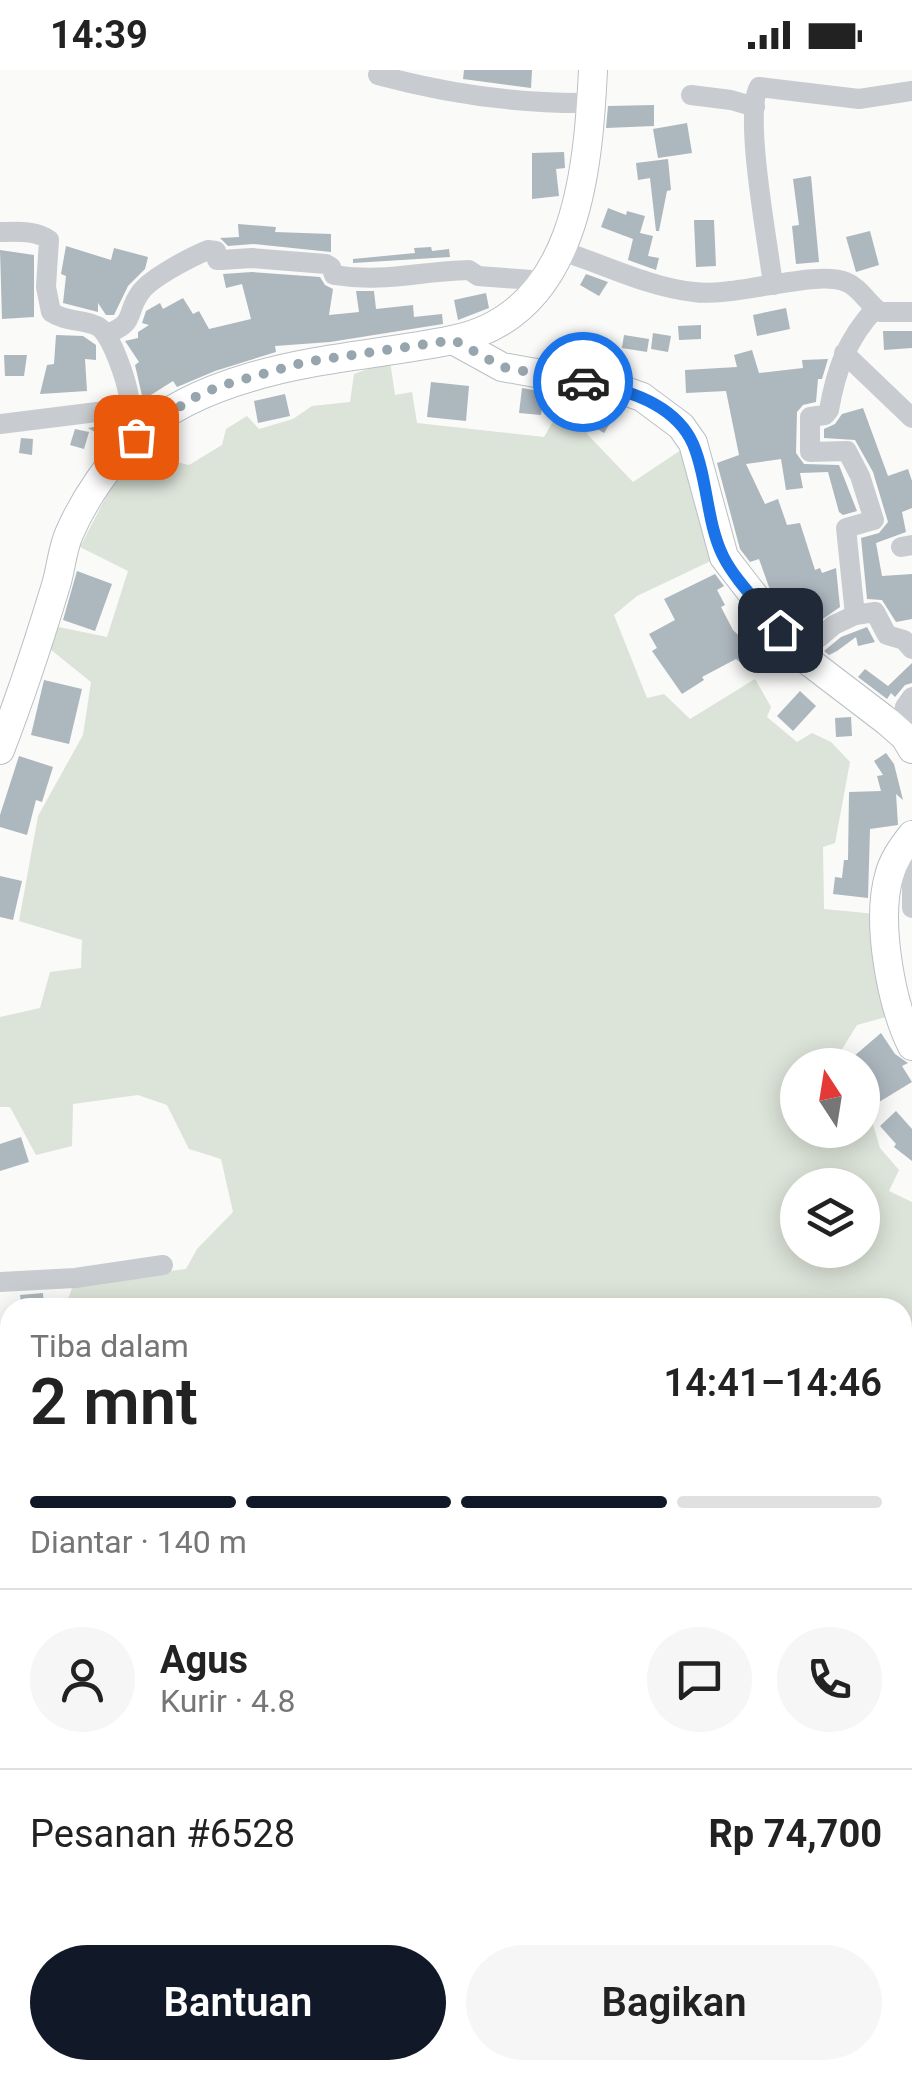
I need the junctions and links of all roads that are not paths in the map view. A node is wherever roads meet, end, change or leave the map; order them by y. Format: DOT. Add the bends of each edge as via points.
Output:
graph roads {
  1 [pos="593,70"];
  2 [pos="378,75"];
  3 [pos="423,79"];
  4 [pos="912,92"];
  5 [pos="692,95"];
  6 [pos="592,102"];
  7 [pos="755,107"];
  8 [pos="0,232"];
  9 [pos="562,251"];
  10 [pos="546,281"];
  11 [pos="773,286"];
  12 [pos="874,309"];
  13 [pos="912,312"];
  14 [pos="106,334"];
  15 [pos="454,340"];
  16 [pos="844,353"];
  17 [pos="129,408"];
  18 [pos="912,418"];
  19 [pos="0,424"];
  20 [pos="136,437"];
  21 [pos="856,614"];
  22 [pos="912,649"];
  23 [pos="799,654"];
  24 [pos="912,697"];
  25 [pos="912,717"];
  26 [pos="0,750"];
  27 [pos="912,750"];
  28 [pos="912,836"];
  29 [pos="912,908"];
  30 [pos="912,1046"];
  31 [pos="163,1265"];
  32 [pos="0,1282"];
  1 -- 6 [label="main road"];
  2 -- 3 [label="street"];
  3 -- 6 [label="street" via="500,100"];
  4 -- 7 [label="street" via="858,99 759,87"];
  5 -- 7 [label="street"];
  6 -- 9 [label="main road" via="579,194"];
  7 -- 11 [label="street"];
  8 -- 14 [label="street" via="46,236 51,312 100,326"];
  9 -- 10 [label="main road"];
  9 -- 11 [label="street" via="697,293"];
  10 -- 14 [label="street" via="469,270 352,278 334,275 326,264 217,260 216,250 208,250 147,286 123,328"];
  10 -- 15 [label="main road" via="501,324"];
  11 -- 12 [label="street" via="844,281"];
  12 -- 13 [label="street"];
  12 -- 16 [label="street"];
  14 -- 17 [label="street"];
  15 -- 20 [label="main road" via="305,362 220,386"];
  15 -- 23 [label="main road" via="502,367 642,396 681,426 693,444 724,557"];
  16 -- 18 [label="street"];
  16 -- 21 [label="street" via="828,410 810,417 810,452 847,451 874,520 846,528"];
  17 -- 19 [label="street"];
  17 -- 20 [label="street"];
  20 -- 26 [label="main road" via="68,536"];
  21 -- 22 [label="street" via="875,612 887,635"];
  21 -- 23 [label="street"];
  23 -- 27 [label="main road" via="896,729"];
  24 -- 25 [label="street" via="905,707"];
  28 -- 29 [label="street"];
  28 -- 30 [label="main road" via="888,877 884,910 890,968"];
  31 -- 32 [label="street"];
}
